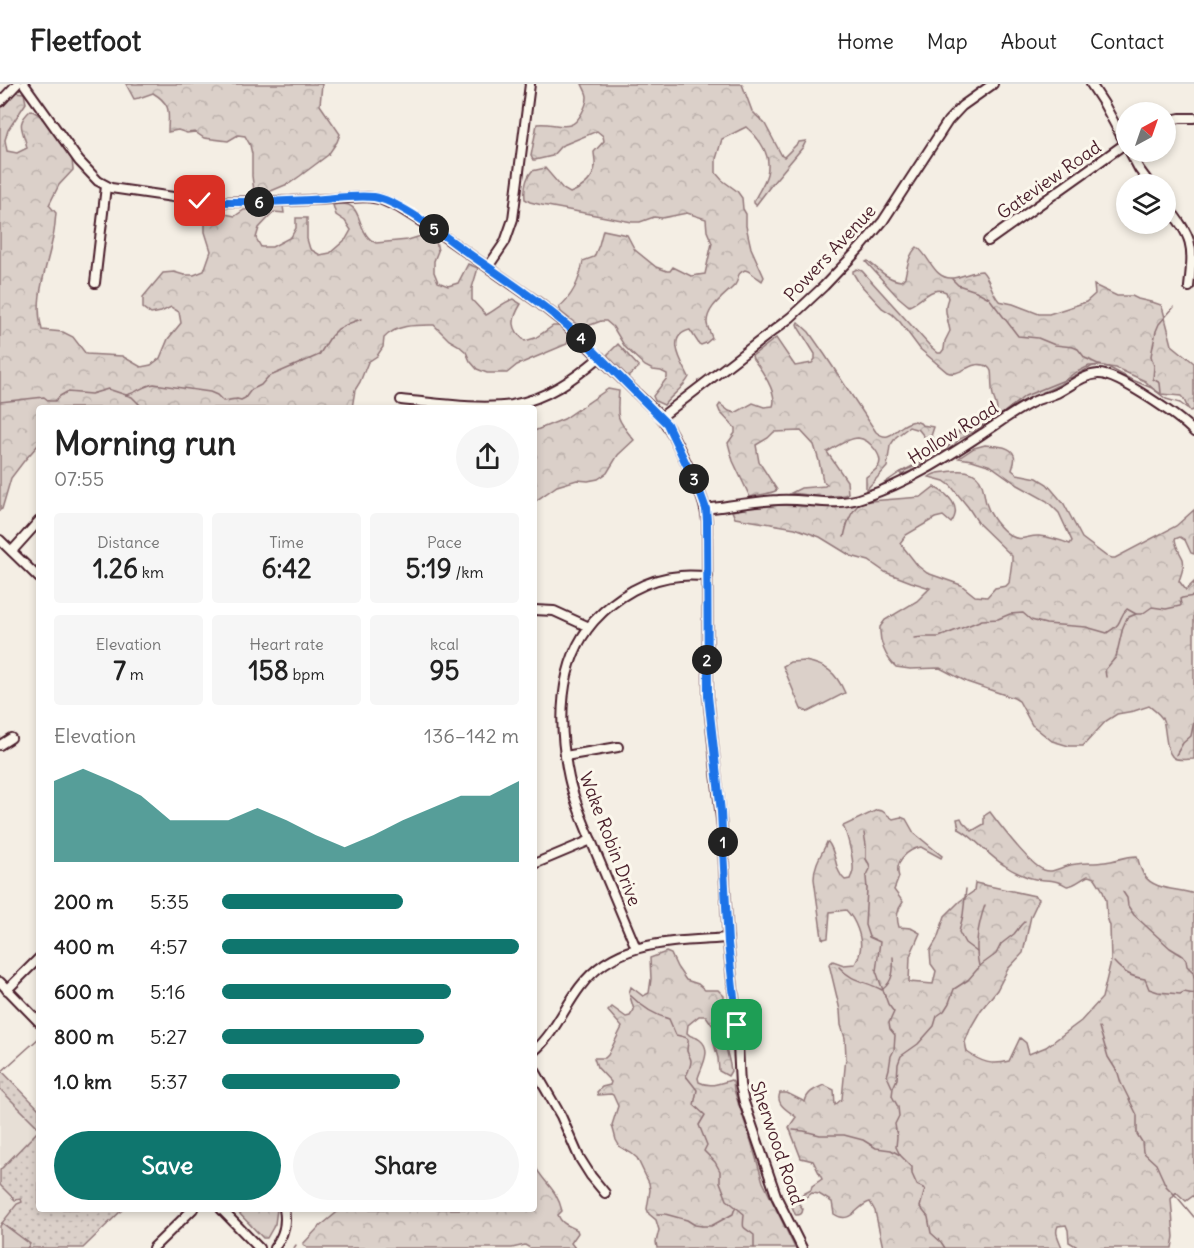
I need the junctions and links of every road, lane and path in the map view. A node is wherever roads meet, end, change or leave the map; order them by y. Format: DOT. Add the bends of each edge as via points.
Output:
graph roads {
  1 [pos="17,84"];
  2 [pos="24,84"];
  3 [pos="530,84"];
  4 [pos="993,84"];
  5 [pos="1091,84"];
  6 [pos="0,102"];
  7 [pos="1194,118"];
  8 [pos="1176,119"];
  9 [pos="1116,126"];
  10 [pos="1116,151"];
  11 [pos="106,186"];
  12 [pos="1176,218"];
  13 [pos="988,241"];
  14 [pos="488,267"];
  15 [pos="95,283"];
  16 [pos="1188,286"];
  17 [pos="600,357"];
  18 [pos="401,400"];
  19 [pos="474,405"];
  20 [pos="511,405"];
  21 [pos="661,417"];
  22 [pos="1194,432"];
  23 [pos="706,509"];
  24 [pos="36,524"];
  25 [pos="0,540"];
  26 [pos="12,551"];
  27 [pos="36,576"];
  28 [pos="708,576"];
  29 [pos="537,610"];
  30 [pos="589,627"];
  31 [pos="11,738"];
  32 [pos="0,745"];
  33 [pos="618,747"];
  34 [pos="565,756"];
  35 [pos="591,840"];
  36 [pos="537,863"];
  37 [pos="728,938"];
  38 [pos="636,948"];
  39 [pos="36,961"];
  40 [pos="0,982"];
  41 [pos="8,990"];
  42 [pos="36,1019"];
  43 [pos="537,1048"];
  44 [pos="537,1074"];
  45 [pos="605,1193"];
  46 [pos="190,1212"];
  47 [pos="224,1212"];
  48 [pos="284,1212"];
  49 [pos="153,1248"];
  50 [pos="259,1248"];
  51 [pos="274,1248"];
  52 [pos="802,1248"];
  1 -- 6 [label="street"];
  2 -- 11 [label="street, Sherwood Road" via="79,161"];
  3 -- 14 [label="street" via="513,219 505,242"];
  4 -- 21 [label="street, Powers Avenue" via="948,121 883,221 832,278 790,317"];
  5 -- 9 [label="street"];
  7 -- 8 [label="street"];
  10 -- 13 [label="street, Gateview Road"];
  11 -- 14 [label="street, Sherwood Road" via="214,202 380,199 412,215"];
  11 -- 15 [label="street"];
  12 -- 16 [label="street" via="1191,242"];
  14 -- 17 [label="street, Sherwood Road" via="555,316"];
  17 -- 20 [label="street" via="557,388"];
  17 -- 21 [label="street, Sherwood Road"];
  18 -- 19 [label="street"];
  21 -- 23 [label="street, Sherwood Road"];
  22 -- 23 [label="street, Hollow Road" via="1183,420 1121,381 1109,375 1090,375 1032,402 903,482 861,499 824,503 777,500"];
  23 -- 28 [label="street, Sherwood Road"];
  24 -- 26 [label="street"];
  25 -- 26 [label="street"];
  26 -- 27 [label="street"];
  28 -- 30 [label="street, Wake Robin Drive" via="679,576 649,583 610,605"];
  28 -- 37 [label="street, Sherwood Road" via="708,696 722,820"];
  29 -- 30 [label="street" via="554,611"];
  30 -- 34 [label="street, Wake Robin Drive" via="576,647 567,674 563,711"];
  31 -- 32 [label="street"];
  33 -- 34 [label="street"];
  34 -- 35 [label="street, Wake Robin Drive" via="573,794"];
  35 -- 36 [label="street"];
  35 -- 38 [label="street, Wake Robin Drive"];
  37 -- 38 [label="street"];
  37 -- 52 [label="street, Sherwood Road" via="741,1092 777,1198"];
  38 -- 43 [label="street" via="608,961 586,979"];
  39 -- 41 [label="street"];
  40 -- 41 [label="street"];
  41 -- 42 [label="street"];
  44 -- 45 [label="street" via="579,1157"];
  46 -- 49 [label="street"];
  47 -- 50 [label="street"];
  48 -- 51 [label="street" via="282,1237"];
}
